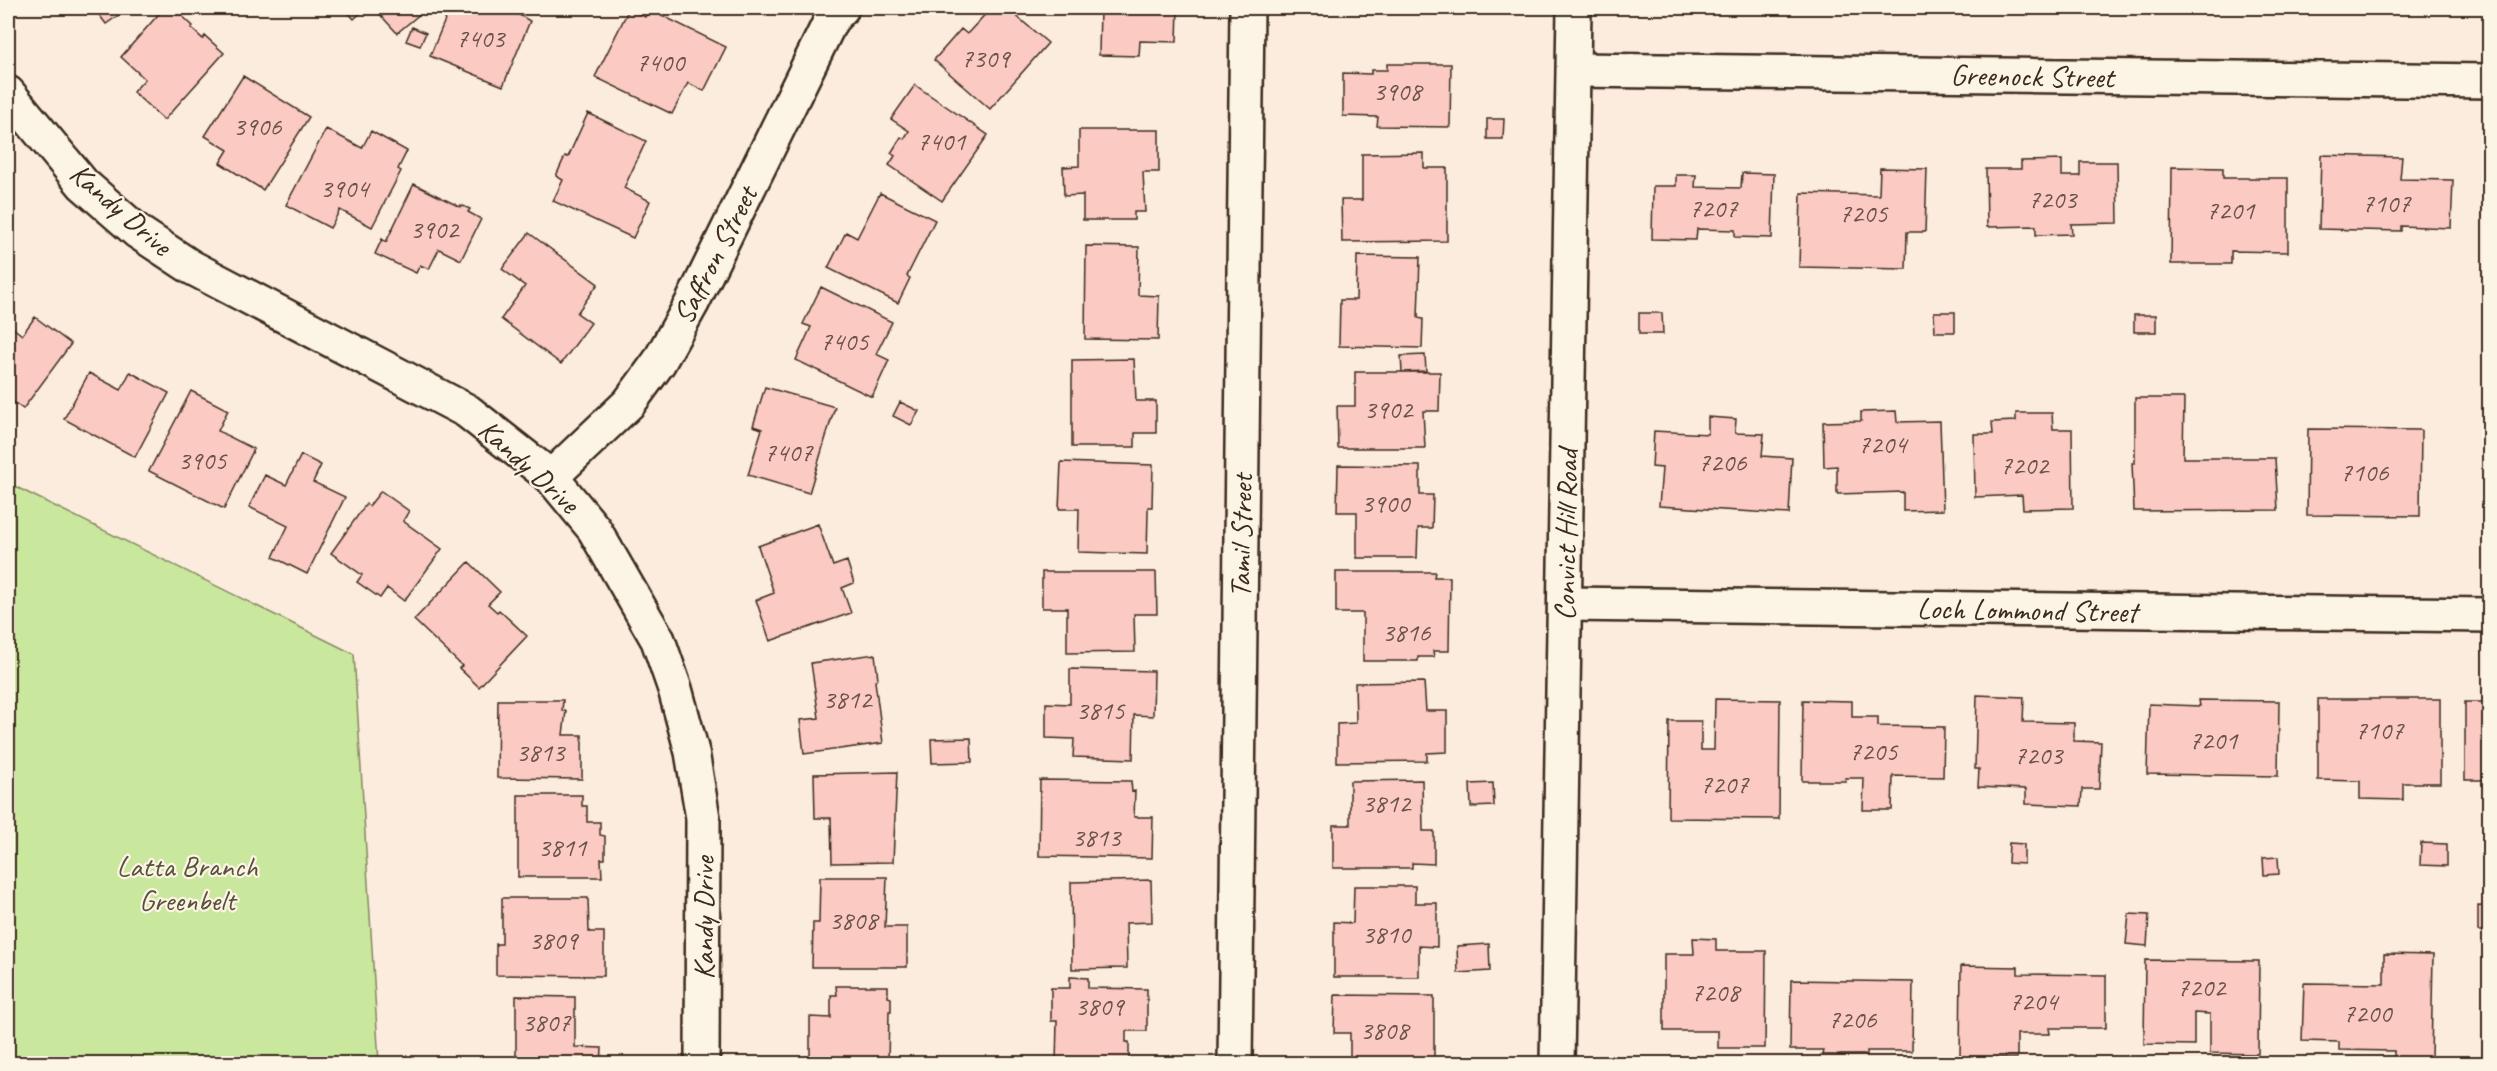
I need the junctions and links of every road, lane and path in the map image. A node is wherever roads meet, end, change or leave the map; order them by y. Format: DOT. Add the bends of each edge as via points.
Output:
graph roads {
  1 [pos="1247,8"];
  2 [pos="1574,8"];
  3 [pos="828,12"];
  4 [pos="1574,70"];
  5 [pos="2490,81"];
  6 [pos="8,93"];
  7 [pos="550,477"];
  8 [pos="1565,604"];
  9 [pos="2490,615"];
  10 [pos="702,1064"];
  11 [pos="1235,1064"];
  12 [pos="1557,1064"];
  1 -- 11 [label="street, Tamil Street"];
  2 -- 4 [label="street, Convict Hill Road"];
  3 -- 7 [label="street, Saffron Street" via="692,303 659,362 629,403"];
  4 -- 5 [label="street, Greenock Street"];
  4 -- 8 [label="street, Convict Hill Road"];
  6 -- 7 [label="street, Kandy Drive" via="83,184 138,232 191,267 467,411"];
  7 -- 10 [label="street, Kandy Drive" via="594,529 658,640 689,741 703,818"];
  8 -- 9 [label="street, Loch Lommond Street"];
  8 -- 12 [label="street, Convict Hill Road"];
}
